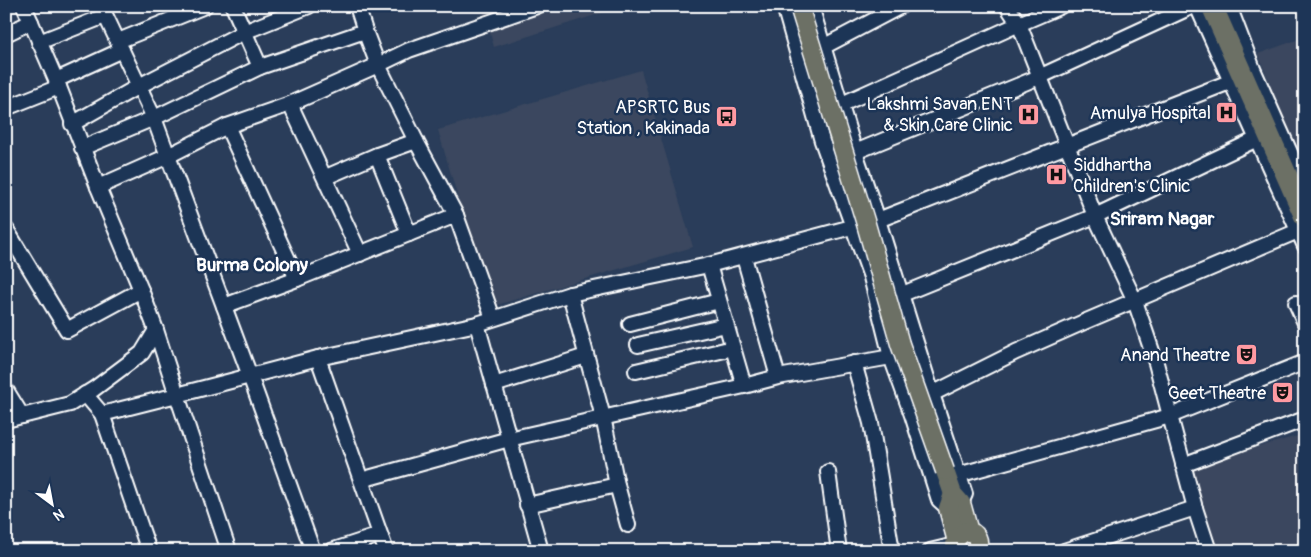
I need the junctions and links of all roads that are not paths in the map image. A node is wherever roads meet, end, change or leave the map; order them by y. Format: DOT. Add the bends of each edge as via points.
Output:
graph roads {
  1 [pos="24,6"];
  2 [pos="205,6"];
  3 [pos="233,6"];
  4 [pos="309,6"];
  5 [pos="357,6"];
  6 [pos="537,6"];
  7 [pos="784,6"];
  8 [pos="798,6"];
  9 [pos="811,6"];
  10 [pos="901,6"];
  11 [pos="1008,6"];
  12 [pos="1061,6"];
  13 [pos="1193,6"];
  14 [pos="1197,6"];
  15 [pos="1212,6"];
  16 [pos="1229,6"];
  17 [pos="103,11"];
  18 [pos="31,22"];
  19 [pos="1019,24"];
  20 [pos="365,31"];
  21 [pos="244,32"];
  22 [pos="6,34"];
  23 [pos="39,42"];
  24 [pos="120,45"];
  25 [pos="823,47"];
  26 [pos="378,65"];
  27 [pos="260,67"];
  28 [pos="1040,77"];
  29 [pos="1232,81"];
  30 [pos="57,84"];
  31 [pos="139,86"];
  32 [pos="290,104"];
  33 [pos="840,106"];
  34 [pos="6,108"];
  35 [pos="154,118"];
  36 [pos="72,124"];
  37 [pos="227,126"];
  38 [pos="1257,139"];
  39 [pos="416,141"];
  40 [pos="1067,146"];
  41 [pos="82,148"];
  42 [pos="855,152"];
  43 [pos="377,155"];
  44 [pos="168,156"];
  45 [pos="326,178"];
  46 [pos="1305,186"];
  47 [pos="98,187"];
  48 [pos="456,215"];
  49 [pos="1095,216"];
  50 [pos="878,220"];
  51 [pos="1302,224"];
  52 [pos="852,227"];
  53 [pos="6,229"];
  54 [pos="409,234"];
  55 [pos="1305,246"];
  56 [pos="360,254"];
  57 [pos="744,257"];
  58 [pos="709,265"];
  59 [pos="297,279"];
  60 [pos="141,290"];
  61 [pos="570,294"];
  62 [pos="900,295"];
  63 [pos="719,301"];
  64 [pos="1135,301"];
  65 [pos="1296,304"];
  66 [pos="224,306"];
  67 [pos="492,318"];
  68 [pos="1305,323"];
  69 [pos="477,324"];
  70 [pos="630,324"];
  71 [pos="726,325"];
  72 [pos="156,330"];
  73 [pos="638,345"];
  74 [pos="733,348"];
  75 [pos="586,356"];
  76 [pos="891,357"];
  77 [pos="318,358"];
  78 [pos="1305,362"];
  79 [pos="854,363"];
  80 [pos="636,371"];
  81 [pos="250,376"];
  82 [pos="778,377"];
  83 [pos="494,385"];
  84 [pos="744,386"];
  85 [pos="6,390"];
  86 [pos="85,394"];
  87 [pos="932,394"];
  88 [pos="177,395"];
  89 [pos="102,414"];
  90 [pos="22,416"];
  91 [pos="1170,416"];
  92 [pos="602,417"];
  93 [pos="1305,419"];
  94 [pos="6,420"];
  95 [pos="509,439"];
  96 [pos="1183,465"];
  97 [pos="828,472"];
  98 [pos="951,473"];
  99 [pos="361,480"];
  100 [pos="617,485"];
  101 [pos="954,502"];
  102 [pos="527,505"];
  103 [pos="1195,508"];
  104 [pos="628,525"];
  105 [pos="380,535"];
  106 [pos="960,541"];
  107 [pos="149,551"];
  108 [pos="229,551"];
  109 [pos="313,551"];
  110 [pos="331,551"];
  111 [pos="386,551"];
  112 [pos="541,551"];
  113 [pos="839,551"];
  114 [pos="892,551"];
  115 [pos="930,551"];
  116 [pos="976,551"];
  117 [pos="1064,551"];
  118 [pos="1209,551"];
  1 -- 18 [label="street"];
  2 -- 24 [label="street"];
  3 -- 21 [label="street"];
  4 -- 21 [label="street"];
  5 -- 20 [label="street"];
  6 -- 26 [label="street" via="409,50"];
  7 -- 52 [label="street" via="822,141"];
  8 -- 98 [label="main road, bridge" via="900,344"];
  9 -- 25 [label="street"];
  10 -- 25 [label="street"];
  11 -- 19 [label="street"];
  12 -- 19 [label="street"];
  13 -- 28 [label="street"];
  14 -- 29 [label="street"];
  15 -- 51 [label="highway"];
  16 -- 46 [label="street"];
  17 -- 23 [label="street"];
  17 -- 24 [label="street"];
  18 -- 22 [label="street"];
  18 -- 23 [label="street"];
  19 -- 28 [label="street"];
  19 -- 33 [label="street"];
  20 -- 26 [label="street"];
  20 -- 27 [label="street"];
  21 -- 27 [label="street"];
  21 -- 31 [label="street"];
  23 -- 30 [label="street"];
  24 -- 30 [label="street"];
  24 -- 31 [label="street"];
  25 -- 33 [label="street"];
  26 -- 32 [label="street"];
  26 -- 39 [label="street"];
  27 -- 35 [label="street"];
  28 -- 40 [label="street"];
  28 -- 42 [label="street"];
  29 -- 38 [label="street"];
  29 -- 40 [label="street"];
  30 -- 34 [label="street"];
  30 -- 36 [label="street"];
  31 -- 35 [label="street"];
  31 -- 36 [label="street"];
  32 -- 37 [label="street"];
  32 -- 45 [label="street"];
  33 -- 42 [label="street"];
  35 -- 41 [label="street"];
  35 -- 44 [label="street"];
  36 -- 41 [label="street"];
  37 -- 44 [label="street"];
  37 -- 59 [label="street"];
  38 -- 49 [label="street"];
  38 -- 51 [label="street"];
  39 -- 43 [label="street"];
  39 -- 48 [label="street"];
  40 -- 49 [label="street"];
  40 -- 50 [label="street"];
  41 -- 47 [label="street"];
  42 -- 50 [label="street"];
  43 -- 45 [label="street"];
  43 -- 54 [label="street"];
  44 -- 47 [label="street"];
  44 -- 66 [label="street"];
  45 -- 56 [label="street"];
  47 -- 60 [label="street"];
  48 -- 54 [label="street"];
  48 -- 67 [label="street"];
  49 -- 62 [label="street"];
  49 -- 64 [label="street"];
  50 -- 52 [label="street"];
  50 -- 62 [label="street"];
  51 -- 55 [label="street"];
  51 -- 64 [label="street"];
  52 -- 57 [label="street"];
  52 -- 76 [label="street" via="871,277"];
  53 -- 60 [label="street" via="67,330"];
  54 -- 56 [label="street"];
  56 -- 59 [label="street"];
  57 -- 58 [label="street"];
  57 -- 82 [label="street"];
  58 -- 61 [label="street"];
  58 -- 63 [label="street"];
  59 -- 66 [label="street"];
  60 -- 72 [label="street"];
  61 -- 67 [label="street"];
  61 -- 75 [label="street"];
  62 -- 87 [label="street"];
  63 -- 70 [label="street"];
  63 -- 71 [label="street"];
  64 -- 87 [label="street" via="1016,352"];
  64 -- 91 [label="street"];
  65 -- 68 [label="street"];
  66 -- 81 [label="street"];
  67 -- 69 [label="street"];
  69 -- 77 [label="street"];
  69 -- 83 [label="street"];
  71 -- 73 [label="street"];
  71 -- 74 [label="street"];
  72 -- 86 [label="street" via="142,353"];
  72 -- 88 [label="street"];
  74 -- 80 [label="street"];
  74 -- 84 [label="street"];
  75 -- 83 [label="street"];
  75 -- 92 [label="street"];
  76 -- 79 [label="street"];
  76 -- 101 [label="street" via="939,500"];
  77 -- 81 [label="street"];
  77 -- 99 [label="street"];
  78 -- 91 [label="street"];
  79 -- 82 [label="street"];
  79 -- 114 [label="street" via="871,423"];
  81 -- 88 [label="street"];
  81 -- 109 [label="street"];
  82 -- 84 [label="street"];
  83 -- 95 [label="street"];
  84 -- 92 [label="street"];
  85 -- 90 [label="street"];
  86 -- 89 [label="street"];
  86 -- 90 [label="street" via="70,404"];
  87 -- 98 [label="street"];
  88 -- 89 [label="street"];
  88 -- 108 [label="street"];
  89 -- 107 [label="street"];
  90 -- 94 [label="street"];
  91 -- 96 [label="street"];
  91 -- 98 [label="street"];
  92 -- 95 [label="street"];
  92 -- 100 [label="street"];
  93 -- 96 [label="street"];
  95 -- 99 [label="street"];
  95 -- 102 [label="street"];
  96 -- 103 [label="street"];
  97 -- 113 [label="street"];
  98 -- 101 [label="main road"];
  99 -- 105 [label="street"];
  100 -- 102 [label="street"];
  100 -- 104 [label="street"];
  101 -- 106 [label="main road"];
  102 -- 112 [label="street"];
  103 -- 117 [label="street"];
  103 -- 118 [label="street"];
  105 -- 110 [label="street"];
  105 -- 111 [label="street"];
  106 -- 115 [label="street"];
  106 -- 116 [label="main road" via="978,538"];
}
